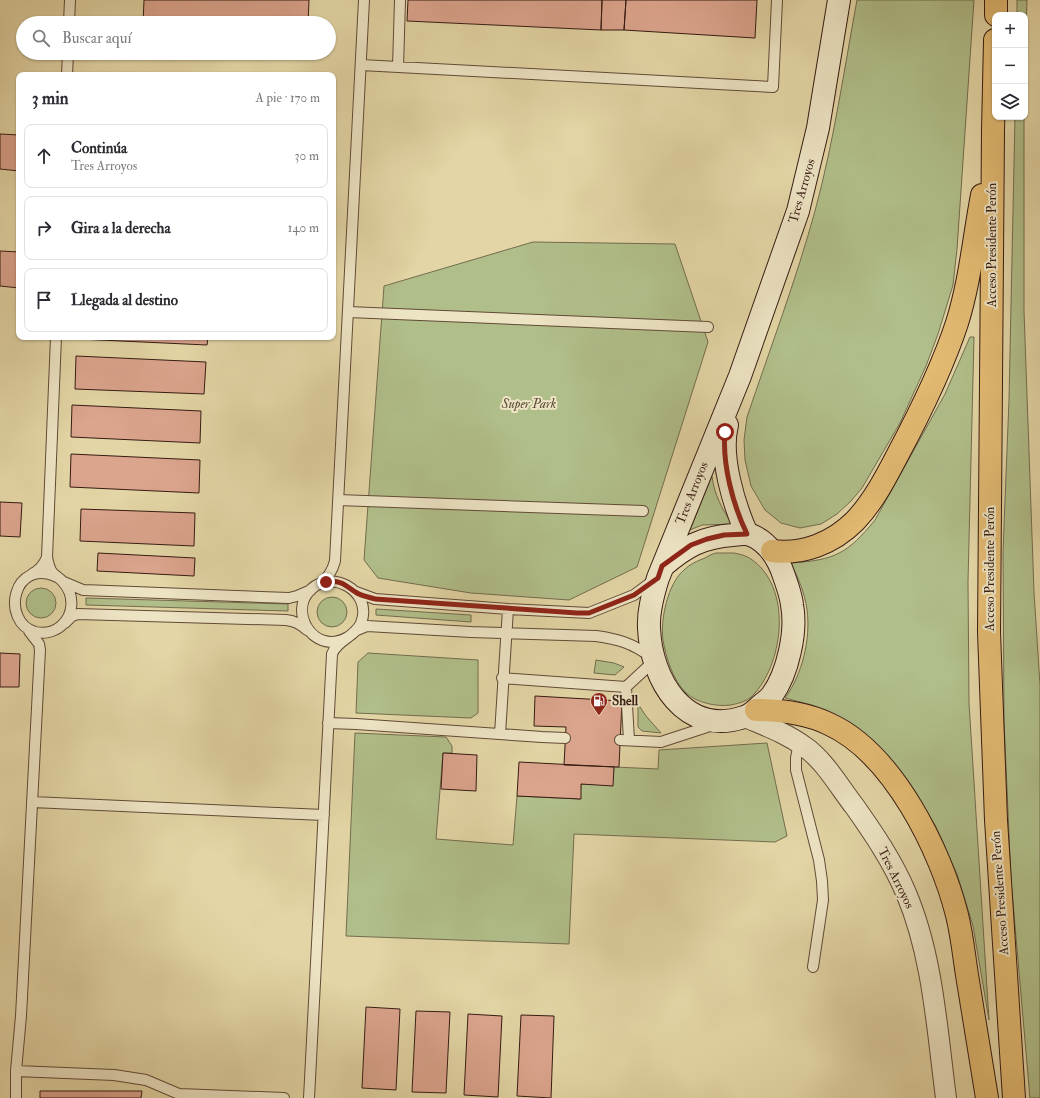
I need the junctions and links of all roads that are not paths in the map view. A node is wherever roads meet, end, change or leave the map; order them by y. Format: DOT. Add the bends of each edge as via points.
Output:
graph roads {
  1 [pos="70,0"];
  2 [pos="364,0"];
  3 [pos="400,0"];
  4 [pos="777,0"];
  5 [pos="839,0"];
  6 [pos="996,0"];
  7 [pos="996,12"];
  8 [pos="69,16"];
  9 [pos="995,48"];
  10 [pos="68,60"];
  11 [pos="361,64"];
  12 [pos="398,67"];
  13 [pos="67,72"];
  14 [pos="992,131"];
  15 [pos="348,312"];
  16 [pos="708,327"];
  17 [pos="56,340"];
  18 [pos="740,376"];
  19 [pos="338,500"];
  20 [pos="643,511"];
  21 [pos="747,534"];
  22 [pos="772,551"];
  23 [pos="46,557"];
  24 [pos="335,562"];
  25 [pos="660,572"];
  26 [pos="32,574"];
  27 [pos="60,580"];
  28 [pos="316,587"];
  29 [pos="354,590"];
  30 [pos="508,609"];
  31 [pos="61,626"];
  32 [pos="29,631"];
  33 [pos="505,633"];
  34 [pos="352,634"];
  35 [pos="314,635"];
  36 [pos="40,650"];
  37 [pos="332,654"];
  38 [pos="653,659"];
  39 [pos="502,678"];
  40 [pos="626,687"];
  41 [pos="742,716"];
  42 [pos="328,723"];
  43 [pos="500,734"];
  44 [pos="565,738"];
  45 [pos="799,743"];
  46 [pos="32,802"];
  47 [pos="324,815"];
  48 [pos="813,967"];
  49 [pos="16,1071"];
  50 [pos="16,1098"];
  51 [pos="284,1098"];
  52 [pos="309,1098"];
  53 [pos="946,1098"];
  54 [pos="987,1098"];
  55 [pos="1014,1098"];
  1 -- 8 [label="lane"];
  2 -- 11 [label="lane"];
  3 -- 12 [label="lane"];
  4 -- 12 [label="lane" via="774,87"];
  5 -- 18 [label="main road, Tres Arroyos" via="808,174 798,211"];
  6 -- 7 [label="highway"];
  9 -- 14 [label="highway, Acceso Presidente Perón"];
  10 -- 13 [label="lane"];
  11 -- 12 [label="lane"];
  11 -- 15 [label="lane"];
  14 -- 22 [label="highway" via="967,282 957,322 930,392 909,435 880,489 854,522 837,535 804,551"];
  14 -- 55 [label="highway, Acceso Presidente Perón" via="989,632 996,820"];
  15 -- 16 [label="lane"];
  15 -- 19 [label="lane"];
  17 -- 23 [label="lane"];
  18 -- 21 [label="main road, Tres Arroyos" via="725,432 724,446 732,490"];
  18 -- 25 [label="main road, Tres Arroyos"];
  19 -- 20 [label="lane"];
  19 -- 24 [label="lane"];
  21 -- 22 [label="main road"];
  21 -- 25 [label="main road" via="724,535 691,545"];
  22 -- 41 [label="main road" via="781,566 792,605 792,641 788,660 772,695"];
  23 -- 26 [label="lane" via="44,564"];
  23 -- 27 [label="lane" via="51,571"];
  24 -- 28 [label="lane" via="328,577"];
  24 -- 29 [label="lane" via="339,574"];
  25 -- 30 [label="lane" via="634,595 589,613"];
  25 -- 38 [label="main road, Tres Arroyos" via="648,627"];
  26 -- 27 [label="lane" via="49,574"];
  26 -- 32 [label="lane" via="16,586 11,606 20,625"];
  27 -- 28 [label="lane" via="83,590 289,598"];
  27 -- 31 [label="lane" via="68,590 72,607"];
  28 -- 29 [label="lane" via="334,581"];
  28 -- 35 [label="lane" via="307,595 302,615 305,625"];
  29 -- 30 [label="lane" via="375,599"];
  29 -- 34 [label="lane" via="362,604 363,614 361,623"];
  30 -- 33 [label="lane"];
  31 -- 32 [label="lane" via="43,633"];
  31 -- 35 [label="lane" via="78,614 286,620 300,624"];
  31 -- 36 [label="lane" via="49,636"];
  32 -- 36 [label="lane" via="39,644"];
  33 -- 34 [label="lane" via="367,626"];
  33 -- 38 [label="lane" via="616,639 631,644"];
  33 -- 39 [label="lane"];
  34 -- 35 [label="lane" via="340,641 330,642"];
  34 -- 37 [label="lane" via="339,644"];
  35 -- 37 [label="lane"];
  36 -- 46 [label="lane"];
  37 -- 42 [label="lane"];
  38 -- 40 [label="lane"];
  38 -- 41 [label="main road, Tres Arroyos" via="668,691 688,712 708,721"];
  39 -- 40 [label="lane"];
  39 -- 43 [label="lane"];
  40 -- 41 [label="lane" via="624,740 661,742"];
  41 -- 45 [label="street, Tres Arroyos" via="783,733"];
  41 -- 54 [label="highway" via="780,710 831,724 880,764 919,820 932,844 958,916"];
  42 -- 43 [label="lane"];
  42 -- 47 [label="lane"];
  43 -- 44 [label="lane"];
  45 -- 48 [label="lane" via="796,770 822,881 823,900"];
  45 -- 53 [label="street, Tres Arroyos" via="824,765 875,835 906,893 918,925 929,973"];
  46 -- 47 [label="lane"];
  46 -- 49 [label="lane"];
  47 -- 52 [label="lane"];
  49 -- 50 [label="lane"];
  49 -- 51 [label="lane" via="114,1075 146,1080 179,1094"];
}
